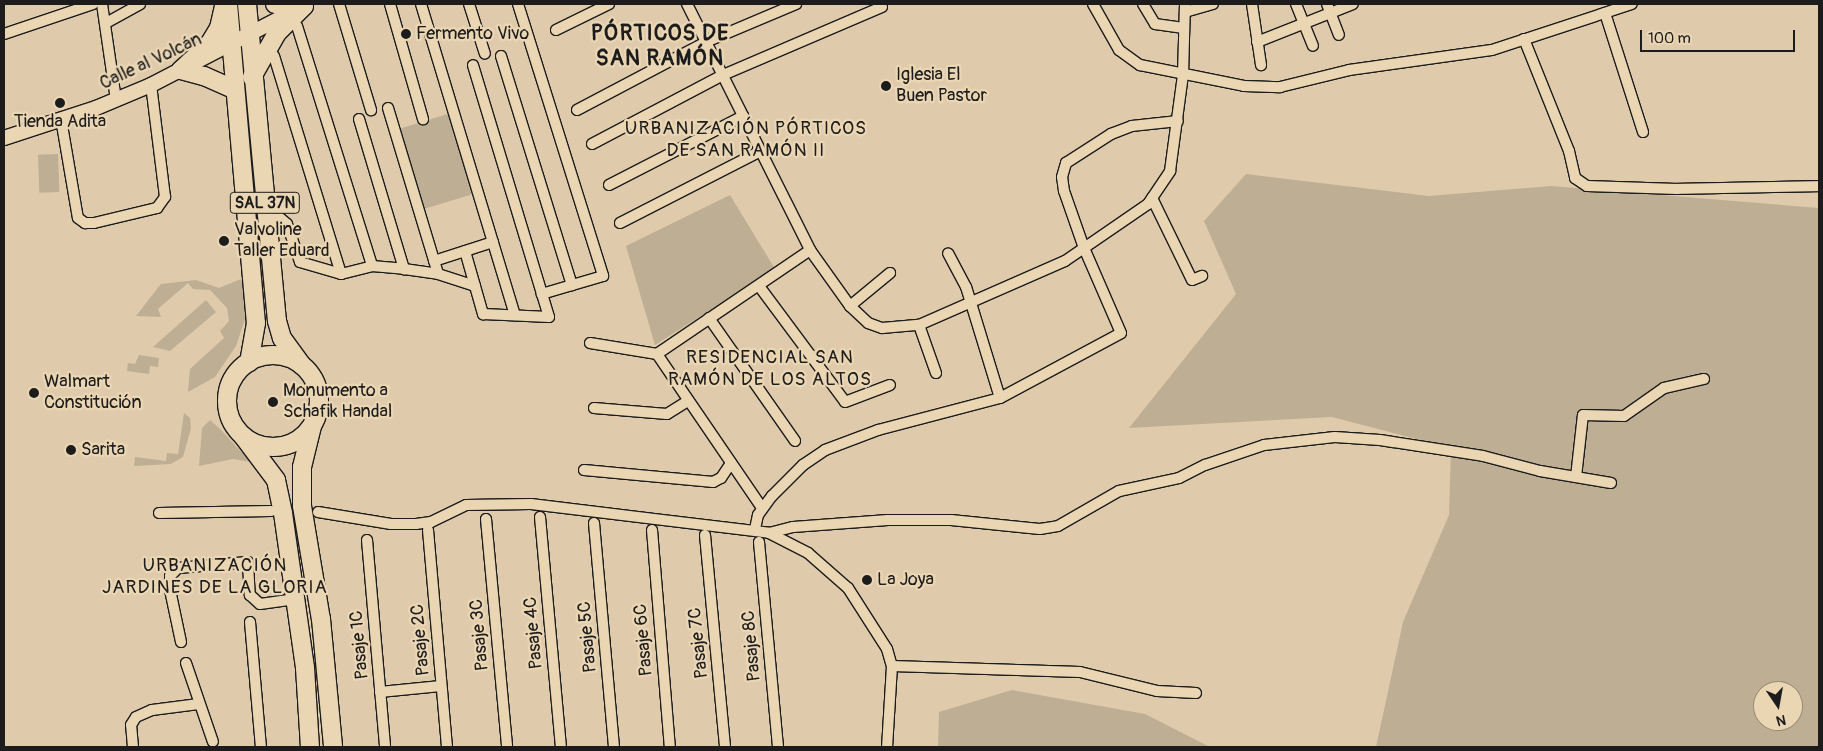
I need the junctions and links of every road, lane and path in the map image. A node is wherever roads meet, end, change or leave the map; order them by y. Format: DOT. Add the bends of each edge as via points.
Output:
graph roads {
  1 [pos="93,4"];
  2 [pos="102,4"];
  3 [pos="140,4"];
  4 [pos="224,4"];
  5 [pos="228,4"];
  6 [pos="247,4"];
  7 [pos="275,4"];
  8 [pos="339,4"];
  9 [pos="390,4"];
  10 [pos="421,4"];
  11 [pos="469,4"];
  12 [pos="518,4"];
  13 [pos="609,4"];
  14 [pos="687,4"];
  15 [pos="796,4"];
  16 [pos="1093,4"];
  17 [pos="1143,4"];
  18 [pos="1213,4"];
  19 [pos="1252,4"];
  20 [pos="1296,4"];
  21 [pos="1352,4"];
  22 [pos="1628,4"];
  23 [pos="306,5"];
  24 [pos="882,7"];
  25 [pos="1185,8"];
  26 [pos="1328,8"];
  27 [pos="1605,13"];
  28 [pos="106,23"];
  29 [pos="1304,23"];
  30 [pos="297,26"];
  31 [pos="1184,28"];
  32 [pos="556,30"];
  33 [pos="4,34"];
  34 [pos="250,35"];
  35 [pos="1339,35"];
  36 [pos="1524,39"];
  37 [pos="706,42"];
  38 [pos="1257,42"];
  39 [pos="233,43"];
  40 [pos="1313,46"];
  41 [pos="485,54"];
  42 [pos="274,56"];
  43 [pos="501,56"];
  44 [pos="473,65"];
  45 [pos="1261,65"];
  46 [pos="181,70"];
  47 [pos="723,75"];
  48 [pos="1183,75"];
  49 [pos="252,77"];
  50 [pos="150,85"];
  51 [pos="235,90"];
  52 [pos="116,100"];
  53 [pos="388,108"];
  54 [pos="371,110"];
  55 [pos="577,110"];
  56 [pos="743,116"];
  57 [pos="61,119"];
  58 [pos="359,119"];
  59 [pos="422,119"];
  60 [pos="1178,122"];
  61 [pos="1643,132"];
  62 [pos="4,138"];
  63 [pos="592,144"];
  64 [pos="761,151"];
  65 [pos="610,185"];
  66 [pos="1819,186"];
  67 [pos="1152,198"];
  68 [pos="265,206"];
  69 [pos="620,223"];
  70 [pos="493,242"];
  71 [pos="1084,248"];
  72 [pos="810,250"];
  73 [pos="465,251"];
  74 [pos="948,253"];
  75 [pos="434,261"];
  76 [pos="372,266"];
  77 [pos="404,269"];
  78 [pos="890,273"];
  79 [pos="341,274"];
  80 [pos="438,274"];
  81 [pos="1202,276"];
  82 [pos="572,285"];
  83 [pos="475,286"];
  84 [pos="759,286"];
  85 [pos="542,294"];
  86 [pos="971,303"];
  87 [pos="850,306"];
  88 [pos="515,315"];
  89 [pos="709,318"];
  90 [pos="919,325"];
  91 [pos="590,343"];
  92 [pos="657,354"];
  93 [pos="249,362"];
  94 [pos="301,364"];
  95 [pos="936,374"];
  96 [pos="1704,379"];
  97 [pos="890,385"];
  98 [pos="1000,398"];
  99 [pos="688,400"];
  100 [pos="594,408"];
  101 [pos="312,426"];
  102 [pos="244,436"];
  103 [pos="794,441"];
  104 [pos="730,463"];
  105 [pos="584,470"];
  106 [pos="1576,477"];
  107 [pos="1611,483"];
  108 [pos="762,508"];
  109 [pos="271,511"];
  110 [pos="318,512"];
  111 [pos="159,513"];
  112 [pos="540,517"];
  113 [pos="486,519"];
  114 [pos="594,523"];
  115 [pos="755,529"];
  116 [pos="428,530"];
  117 [pos="652,530"];
  118 [pos="769,533"];
  119 [pos="704,535"];
  120 [pos="367,540"];
  121 [pos="759,542"];
  122 [pos="296,599"];
  123 [pos="250,622"];
  124 [pos="181,642"];
  125 [pos="186,663"];
  126 [pos="892,666"];
  127 [pos="441,686"];
  128 [pos="380,692"];
  129 [pos="1196,693"];
  130 [pos="199,704"];
  131 [pos="213,742"];
  132 [pos="133,747"];
  133 [pos="262,747"];
  134 [pos="310,747"];
  135 [pos="333,747"];
  136 [pos="386,747"];
  137 [pos="447,747"];
  138 [pos="507,747"];
  139 [pos="561,747"];
  140 [pos="614,747"];
  141 [pos="670,747"];
  142 [pos="726,747"];
  143 [pos="778,747"];
  144 [pos="887,747"];
  1 -- 33 [label="street"];
  2 -- 28 [label="street"];
  3 -- 28 [label="street"];
  4 -- 46 [label="highway" via="219,28 210,43"];
  5 -- 39 [label="highway, SAL 37N"];
  6 -- 34 [label="highway, SAL 37N"];
  7 -- 23 [label="highway"];
  8 -- 54 [label="street"];
  9 -- 59 [label="street"];
  10 -- 70 [label="street"];
  11 -- 41 [label="street"];
  12 -- 82 [label="street" via="603,276"];
  13 -- 32 [label="street"];
  14 -- 37 [label="street"];
  15 -- 37 [label="street"];
  16 -- 48 [label="street" via="1119,50 1140,65"];
  17 -- 31 [label="street" via="1155,24"];
  18 -- 25 [label="street"];
  19 -- 38 [label="street"];
  20 -- 29 [label="street"];
  21 -- 26 [label="street"];
  22 -- 27 [label="street"];
  23 -- 34 [label="main road, Calle al Volcán"];
  23 -- 49 [label="highway" via="277,33"];
  24 -- 47 [label="street"];
  25 -- 31 [label="street"];
  26 -- 29 [label="street"];
  26 -- 35 [label="street"];
  27 -- 36 [label="street"];
  27 -- 61 [label="street"];
  28 -- 52 [label="street"];
  29 -- 38 [label="street"];
  29 -- 40 [label="street"];
  30 -- 76 [label="street"];
  31 -- 48 [label="street"];
  34 -- 39 [label="main road, Calle al Volcán"];
  34 -- 49 [label="highway, SAL 37N"];
  36 -- 48 [label="street" via="1492,50 1350,70 1280,86 1244,86"];
  36 -- 66 [label="street" via="1569,151 1575,178 1588,186 1677,189"];
  37 -- 47 [label="street"];
  37 -- 55 [label="street"];
  38 -- 45 [label="street"];
  39 -- 46 [label="main road, Calle al Volcán"];
  39 -- 51 [label="highway, SAL 37N"];
  42 -- 79 [label="street"];
  43 -- 82 [label="street"];
  44 -- 85 [label="street"];
  46 -- 50 [label="main road, Calle al Volcán"];
  46 -- 51 [label="highway"];
  47 -- 56 [label="street"];
  47 -- 63 [label="street"];
  48 -- 60 [label="street"];
  49 -- 68 [label="highway, SAL 37N"];
  50 -- 52 [label="main road, Calle al Volcán"];
  50 -- 57 [label="street" via="164,197 157,208 94,223 85,223 78,218"];
  51 -- 93 [label="highway, SAL 37N" via="256,323"];
  52 -- 57 [label="main road, Calle al Volcán"];
  53 -- 75 [label="street"];
  56 -- 64 [label="street"];
  56 -- 65 [label="street"];
  57 -- 62 [label="main road, Calle al Volcán"];
  58 -- 77 [label="street"];
  60 -- 67 [label="street" via="1170,171"];
  60 -- 71 [label="street" via="1132,126 1111,134 1066,162 1062,177 1064,191"];
  64 -- 69 [label="street"];
  64 -- 72 [label="street"];
  67 -- 71 [label="street"];
  67 -- 81 [label="street" via="1192,280"];
  68 -- 79 [label="street" via="287,224 300,262"];
  68 -- 94 [label="highway, SAL 37N" via="276,321 282,338"];
  70 -- 73 [label="street"];
  70 -- 88 [label="street"];
  71 -- 86 [label="street" via="1065,261"];
  71 -- 98 [label="street" via="1121,333"];
  72 -- 84 [label="street"];
  72 -- 87 [label="street"];
  73 -- 75 [label="street"];
  73 -- 83 [label="street"];
  74 -- 86 [label="street"];
  75 -- 80 [label="street"];
  76 -- 77 [label="street"];
  76 -- 79 [label="street"];
  77 -- 80 [label="street"];
  78 -- 87 [label="street"];
  80 -- 83 [label="street"];
  82 -- 85 [label="street"];
  83 -- 88 [label="street" via="483,314"];
  84 -- 89 [label="street"];
  84 -- 97 [label="street" via="845,402"];
  85 -- 88 [label="street" via="549,317"];
  86 -- 90 [label="street"];
  86 -- 98 [label="street"];
  87 -- 90 [label="street" via="868,323 882,328"];
  89 -- 92 [label="street"];
  89 -- 103 [label="street"];
  90 -- 95 [label="street"];
  91 -- 92 [label="street"];
  92 -- 99 [label="street"];
  93 -- 94 [label="highway" via="275,356"];
  93 -- 102 [label="highway, SAL 37N" via="236,375 228,397 232,420"];
  94 -- 101 [label="highway, SAL 37N" via="314,379 319,393 318,413"];
  96 -- 106 [label="street" via="1664,388 1624,416 1583,415"];
  98 -- 108 [label="street" via="834,446 804,465"];
  99 -- 100 [label="street" via="667,414"];
  99 -- 104 [label="street"];
  101 -- 102 [label="highway" via="301,438 282,446 262,445"];
  101 -- 135 [label="highway, SAL 37N" via="302,466 302,506 321,619"];
  102 -- 122 [label="highway, SAL 37N" via="276,480"];
  104 -- 105 [label="street" via="721,478 713,482"];
  104 -- 108 [label="street"];
  106 -- 107 [label="street"];
  106 -- 118 [label="street" via="1484,456 1380,440 1335,437 1264,445 1205,465 1179,478 1119,490 1058,526 1040,530 951,520 897,520 841,522"];
  108 -- 115 [label="street"];
  109 -- 111 [label="street"];
  110 -- 115 [label="street" via="390,524 416,524 431,522 466,504 523,504"];
  112 -- 139 [label="street, Pasaje 4C"];
  113 -- 138 [label="street, Pasaje 3C"];
  114 -- 140 [label="street, Pasaje 5C"];
  115 -- 118 [label="street"];
  116 -- 127 [label="street, Pasaje 2C"];
  117 -- 141 [label="street, Pasaje 6C"];
  118 -- 126 [label="street" via="808,553 848,588 883,640"];
  119 -- 142 [label="street, Pasaje 7C"];
  120 -- 128 [label="street, Pasaje 1C"];
  121 -- 143 [label="street, Pasaje 8C"];
  122 -- 124 [label="street" via="260,604 250,595 248,562 178,568 170,576 170,590"];
  122 -- 134 [label="highway, SAL 37N"];
  123 -- 133 [label="street"];
  125 -- 130 [label="street"];
  126 -- 129 [label="street" via="1080,672 1157,691"];
  126 -- 144 [label="street"];
  127 -- 128 [label="street"];
  127 -- 137 [label="street, Pasaje 2C"];
  128 -- 136 [label="street, Pasaje 1C"];
  130 -- 131 [label="street"];
  130 -- 132 [label="street" via="152,710 136,717 132,725"];
}
